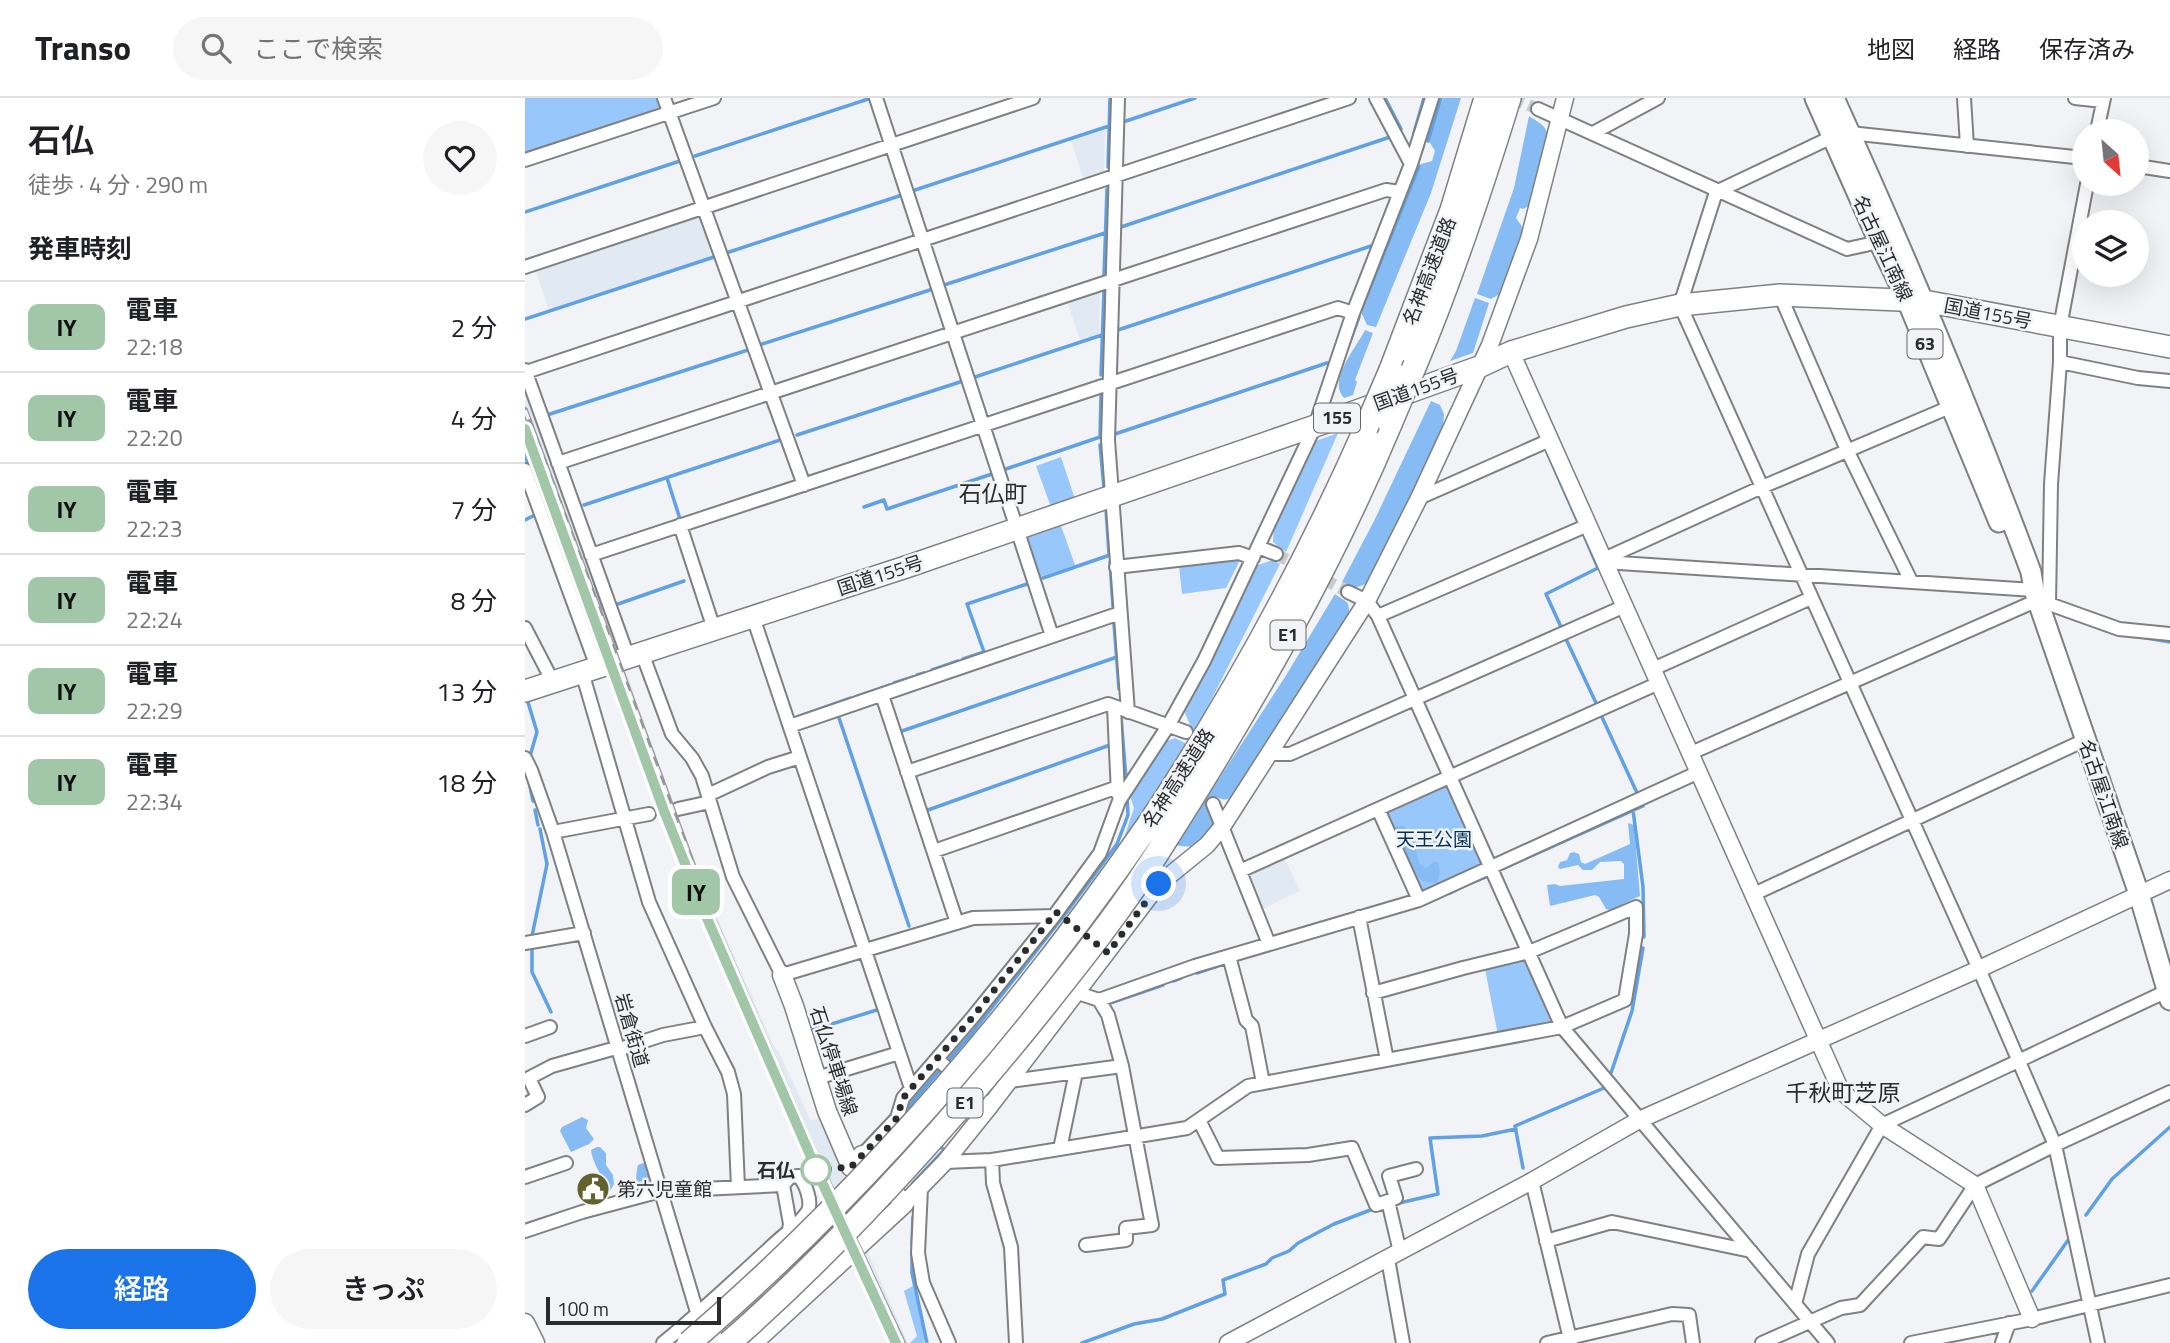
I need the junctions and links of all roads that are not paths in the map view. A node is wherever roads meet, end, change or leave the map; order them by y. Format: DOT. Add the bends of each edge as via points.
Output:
graph roads {
  1 [pos="664,98"];
  2 [pos="713,98"];
  3 [pos="876,98"];
  4 [pos="1033,98"];
  5 [pos="1118,98"];
  6 [pos="1349,98"];
  7 [pos="1376,98"];
  8 [pos="1432,98"];
  9 [pos="1486,98"];
  10 [pos="1509,98"];
  11 [pos="1565,98"];
  12 [pos="1658,98"];
  13 [pos="1815,98"];
  14 [pos="1834,98"];
  15 [pos="1964,98"];
  16 [pos="2075,98"];
  17 [pos="2104,100"];
  18 [pos="1538,109"];
  19 [pos="670,113"];
  20 [pos="1560,119"];
  21 [pos="2100,119"];
  22 [pos="1593,133"];
  23 [pos="1841,135"];
  24 [pos="892,145"];
  25 [pos="1967,146"];
  26 [pos="2072,157"];
  27 [pos="525,160"];
  28 [pos="1411,164"];
  29 [pos="2149,168"];
  30 [pos="2170,171"];
  31 [pos="1114,177"];
  32 [pos="1400,192"];
  33 [pos="1716,192"];
  34 [pos="2085,196"];
  35 [pos="704,208"];
  36 [pos="923,240"];
  37 [pos="1879,242"];
  38 [pos="525,267"];
  39 [pos="1111,281"];
  40 [pos="1780,295"];
  41 [pos="1916,300"];
  42 [pos="738,302"];
  43 [pos="1680,305"];
  44 [pos="1353,313"];
  45 [pos="2060,327"];
  46 [pos="954,333"];
  47 [pos="2170,346"];
  48 [pos="1511,352"];
  49 [pos="2060,362"];
  50 [pos="1479,367"];
  51 [pos="525,371"];
  52 [pos="2170,381"];
  53 [pos="1109,384"];
  54 [pos="771,393"];
  55 [pos="1950,407"];
  56 [pos="984,425"];
  57 [pos="1315,426"];
  58 [pos="1550,440"];
  59 [pos="1847,450"];
  60 [pos="558,463"];
  61 [pos="526,476"];
  62 [pos="804,485"];
  63 [pos="1762,487"];
  64 [pos="1111,495"];
  65 [pos="1419,498"];
  66 [pos="1588,524"];
  67 [pos="680,526"];
  68 [pos="1019,528"];
  69 [pos="1255,553"];
  70 [pos="1276,554"];
  71 [pos="591,555"];
  72 [pos="1604,559"];
  73 [pos="1116,567"];
  74 [pos="1801,575"];
  75 [pos="1911,582"];
  76 [pos="1348,592"];
  77 [pos="1811,598"];
  78 [pos="2040,598"];
  79 [pos="1367,601"];
  80 [pos="1625,606"];
  81 [pos="1120,613"];
  82 [pos="1378,616"];
  83 [pos="753,617"];
  84 [pos="525,628"];
  85 [pos="714,629"];
  86 [pos="2170,634"];
  87 [pos="1052,636"];
  88 [pos="635,655"];
  89 [pos="590,669"];
  90 [pos="1656,676"];
  91 [pos="553,682"];
  92 [pos="1849,682"];
  93 [pos="525,691"];
  94 [pos="882,695"];
  95 [pos="1415,699"];
  96 [pos="1114,707"];
  97 [pos="1128,712"];
  98 [pos="790,726"];
  99 [pos="1168,726"];
  100 [pos="1186,732"];
  101 [pos="2085,740"];
  102 [pos="1691,753"];
  103 [pos="1269,754"];
  104 [pos="800,757"];
  105 [pos="525,758"];
  106 [pos="907,772"];
  107 [pos="1699,772"];
  108 [pos="1450,777"];
  109 [pos="1119,794"];
  110 [pos="709,799"];
  111 [pos="1213,804"];
  112 [pos="678,809"];
  113 [pos="1378,809"];
  114 [pos="649,814"];
  115 [pos="625,818"];
  116 [pos="1912,821"];
  117 [pos="1222,827"];
  118 [pos="1159,830"];
  119 [pos="553,832"];
  120 [pos="934,851"];
  121 [pos="1490,867"];
  122 [pos="1240,871"];
  123 [pos="2170,880"];
  124 [pos="1754,894"];
  125 [pos="2139,894"];
  126 [pos="1419,900"];
  127 [pos="1059,916"];
  128 [pos="1359,917"];
  129 [pos="957,923"];
  130 [pos="584,933"];
  131 [pos="525,943"];
  132 [pos="1269,944"];
  133 [pos="865,949"];
  134 [pos="1108,953"];
  135 [pos="1529,953"];
  136 [pos="1230,956"];
  137 [pos="1979,969"];
  138 [pos="782,975"];
  139 [pos="1078,993"];
  140 [pos="1373,993"];
  141 [pos="2169,996"];
  142 [pos="1099,1000"];
  143 [pos="551,1027"];
  144 [pos="705,1027"];
  145 [pos="1562,1027"];
  146 [pos="525,1036"];
  147 [pos="1820,1040"];
  148 [pos="617,1049"];
  149 [pos="899,1053"];
  150 [pos="1387,1060"];
  151 [pos="2018,1060"];
  152 [pos="942,1063"];
  153 [pos="1122,1066"];
  154 [pos="1076,1072"];
  155 [pos="817,1078"];
  156 [pos="1010,1082"];
  157 [pos="1263,1083"];
  158 [pos="911,1088"];
  159 [pos="2170,1092"];
  160 [pos="525,1105"];
  161 [pos="990,1106"];
  162 [pos="1199,1120"];
  163 [pos="1639,1120"];
  164 [pos="1882,1125"];
  165 [pos="1136,1136"];
  166 [pos="2055,1145"];
  167 [pos="1060,1149"];
  168 [pos="862,1155"];
  169 [pos="992,1160"];
  170 [pos="945,1162"];
  171 [pos="566,1163"];
  172 [pos="1416,1169"];
  173 [pos="525,1177"];
  174 [pos="1532,1181"];
  175 [pos="783,1185"];
  176 [pos="1975,1185"];
  177 [pos="738,1187"];
  178 [pos="921,1188"];
  179 [pos="661,1191"];
  180 [pos="1388,1201"];
  181 [pos="904,1204"];
  182 [pos="788,1210"];
  183 [pos="807,1212"];
  184 [pos="789,1230"];
  185 [pos="525,1231"];
  186 [pos="1546,1241"];
  187 [pos="1086,1245"];
  188 [pos="1751,1251"];
  189 [pos="1394,1255"];
  190 [pos="2170,1285"];
  191 [pos="1795,1304"];
  192 [pos="2090,1304"];
  193 [pos="699,1313"];
  194 [pos="2032,1319"];
  195 [pos="525,1323"];
  196 [pos="1811,1323"];
  197 [pos="2009,1323"];
  198 [pos="1570,1340"];
  199 [pos="1230,1342"];
  200 [pos="534,1343"];
  201 [pos="663,1343"];
  202 [pos="689,1343"];
  203 [pos="705,1343"];
  204 [pos="729,1343"];
  205 [pos="753,1343"];
  206 [pos="949,1343"];
  207 [pos="1016,1343"];
  208 [pos="1403,1343"];
  209 [pos="1546,1343"];
  210 [pos="1693,1343"];
  211 [pos="1762,1343"];
  212 [pos="1828,1343"];
  213 [pos="1911,1343"];
  214 [pos="2002,1343"];
  215 [pos="2098,1343"];
  1 -- 19 [label="street"];
  2 -- 19 [label="street"];
  3 -- 24 [label="street"];
  4 -- 24 [label="street"];
  5 -- 31 [label="street"];
  6 -- 31 [label="street"];
  7 -- 28 [label="street"];
  8 -- 28 [label="street"];
  9 -- 118 [label="highway, 名神高速道路 / E1, bridge" via="1452,210 1366,428 1302,564"];
  10 -- 118 [label="highway, 名神高速道路 / E1, bridge" via="1445,292 1391,424 1318,580 1265,675"];
  11 -- 20 [label="street"];
  12 -- 22 [label="street"];
  13 -- 23 [label="main road, 名古屋江南線 / 63"];
  14 -- 23 [label="main road, 名古屋江南線 / 63"];
  15 -- 25 [label="street"];
  16 -- 17 [label="street"];
  17 -- 21 [label="street"];
  18 -- 20 [label="street"];
  19 -- 27 [label="street"];
  19 -- 35 [label="street"];
  20 -- 22 [label="street"];
  20 -- 50 [label="street" via="1529,239"];
  22 -- 33 [label="street"];
  23 -- 25 [label="street"];
  23 -- 33 [label="street"];
  23 -- 37 [label="main road, 名古屋江南線 / 63"];
  23 -- 41 [label="main road, 名古屋江南線 / 63"];
  24 -- 35 [label="street"];
  24 -- 36 [label="street"];
  25 -- 26 [label="street"];
  28 -- 32 [label="street"];
  29 -- 30 [label="street"];
  31 -- 36 [label="street"];
  31 -- 39 [label="street"];
  32 -- 39 [label="street" via="1386,190"];
  32 -- 44 [label="street"];
  33 -- 37 [label="street" via="1847,249"];
  33 -- 43 [label="street"];
  34 -- 45 [label="street"];
  35 -- 38 [label="street"];
  35 -- 42 [label="street"];
  36 -- 42 [label="street"];
  36 -- 46 [label="street"];
  37 -- 41 [label="main road, 名古屋江南線 / 63"];
  39 -- 46 [label="street"];
  39 -- 53 [label="street"];
  40 -- 41 [label="highway, 国道155号 / 155"];
  40 -- 43 [label="highway, 国道155号 / 155"];
  40 -- 59 [label="street"];
  41 -- 45 [label="highway, 国道155号 / 155"];
  41 -- 55 [label="main road, 名古屋江南線 / 63"];
  41 -- 78 [label="main road, 名古屋江南線 / 63" via="1989,460"];
  42 -- 51 [label="street"];
  42 -- 54 [label="street"];
  43 -- 48 [label="highway, 国道155号 / 155"];
  43 -- 63 [label="street"];
  44 -- 53 [label="street" via="1338,308"];
  44 -- 57 [label="street"];
  45 -- 47 [label="highway, 国道155号 / 155"];
  45 -- 49 [label="street"];
  46 -- 54 [label="street"];
  46 -- 56 [label="street"];
  48 -- 50 [label="highway, 国道155号 / 155"];
  48 -- 58 [label="street"];
  49 -- 52 [label="street"];
  49 -- 78 [label="street"];
  50 -- 57 [label="highway, 国道155号 / 155"];
  50 -- 65 [label="street"];
  51 -- 60 [label="street"];
  53 -- 56 [label="street"];
  53 -- 64 [label="street"];
  54 -- 60 [label="street"];
  54 -- 62 [label="street"];
  55 -- 59 [label="street"];
  55 -- 78 [label="main road, 名古屋江南線 / 63" via="2021,574"];
  56 -- 62 [label="street"];
  56 -- 68 [label="street"];
  57 -- 64 [label="highway, 国道155号 / 155"];
  57 -- 69 [label="street"];
  58 -- 65 [label="street"];
  58 -- 66 [label="street"];
  59 -- 63 [label="street"];
  59 -- 75 [label="street"];
  60 -- 71 [label="street"];
  61 -- 89 [label="street"];
  62 -- 67 [label="street"];
  63 -- 72 [label="street"];
  63 -- 74 [label="street"];
  64 -- 68 [label="highway, 国道155号 / 155"];
  64 -- 73 [label="street"];
  65 -- 79 [label="street"];
  66 -- 72 [label="street"];
  66 -- 82 [label="street"];
  67 -- 71 [label="street"];
  67 -- 85 [label="street"];
  68 -- 83 [label="highway, 国道155号 / 155"];
  68 -- 87 [label="street"];
  69 -- 70 [label="street"];
  69 -- 73 [label="street"];
  69 -- 99 [label="street"];
  71 -- 88 [label="street"];
  72 -- 74 [label="street"];
  72 -- 80 [label="street"];
  73 -- 81 [label="street"];
  74 -- 75 [label="street"];
  74 -- 77 [label="street"];
  75 -- 78 [label="street"];
  76 -- 79 [label="street"];
  77 -- 90 [label="street"];
  77 -- 92 [label="street"];
  78 -- 86 [label="street" via="2119,629"];
  78 -- 92 [label="street"];
  78 -- 101 [label="main road, 名古屋江南線 / 63"];
  79 -- 82 [label="street"];
  79 -- 103 [label="street"];
  80 -- 90 [label="street"];
  80 -- 95 [label="street"];
  81 -- 87 [label="street"];
  81 -- 97 [label="street"];
  82 -- 95 [label="street"];
  83 -- 85 [label="highway, 国道155号 / 155"];
  83 -- 98 [label="street"];
  84 -- 91 [label="street"];
  85 -- 88 [label="highway, 国道155号 / 155"];
  87 -- 94 [label="street"];
  88 -- 89 [label="highway, 国道155号 / 155"];
  88 -- 110 [label="street" via="673,734 692,758"];
  89 -- 91 [label="highway, 国道155号 / 155"];
  89 -- 115 [label="street"];
  90 -- 102 [label="street"];
  90 -- 108 [label="street"];
  91 -- 93 [label="highway, 国道155号 / 155"];
  92 -- 102 [label="street"];
  92 -- 116 [label="street"];
  94 -- 98 [label="street"];
  94 -- 106 [label="street"];
  95 -- 103 [label="street" via="1290,754"];
  95 -- 108 [label="street"];
  96 -- 97 [label="street"];
  96 -- 106 [label="street" via="1108,704"];
  96 -- 109 [label="street"];
  97 -- 99 [label="street"];
  98 -- 104 [label="street"];
  99 -- 100 [label="street"];
  99 -- 109 [label="street"];
  101 -- 116 [label="street"];
  101 -- 125 [label="main road, 名古屋江南線 / 63"];
  102 -- 107 [label="street"];
  103 -- 117 [label="street"];
  104 -- 110 [label="street" via="768,767"];
  104 -- 133 [label="street"];
  105 -- 119 [label="street, 岩倉街道"];
  106 -- 120 [label="street"];
  107 -- 121 [label="street"];
  107 -- 124 [label="street"];
  108 -- 113 [label="street"];
  108 -- 121 [label="street"];
  109 -- 120 [label="street"];
  109 -- 127 [label="street" via="1100,853"];
  110 -- 112 [label="street"];
  110 -- 138 [label="street" via="733,877"];
  111 -- 117 [label="street"];
  113 -- 122 [label="street"];
  113 -- 126 [label="street"];
  114 -- 115 [label="street"];
  115 -- 119 [label="street"];
  115 -- 144 [label="street" via="649,902"];
  116 -- 124 [label="street"];
  116 -- 137 [label="street"];
  117 -- 122 [label="street"];
  117 -- 134 [label="street" via="1159,884"];
  118 -- 202 [label="highway, 名神高速道路 / E1, bridge" via="883,1158"];
  118 -- 204 [label="highway, 名神高速道路 / E1, bridge" via="1092,947 973,1094 863,1214"];
  119 -- 130 [label="street, 岩倉街道"];
  120 -- 129 [label="street"];
  121 -- 126 [label="street"];
  121 -- 135 [label="street"];
  122 -- 132 [label="street"];
  123 -- 125 [label="street"];
  124 -- 147 [label="street"];
  125 -- 137 [label="street"];
  125 -- 141 [label="main road, 名古屋江南線 / 63"];
  126 -- 128 [label="street"];
  127 -- 129 [label="street" via="973,918"];
  127 -- 134 [label="street"];
  127 -- 152 [label="street"];
  128 -- 132 [label="street"];
  128 -- 140 [label="street"];
  129 -- 133 [label="street"];
  130 -- 131 [label="street"];
  130 -- 148 [label="street, 岩倉街道"];
  132 -- 136 [label="street"];
  133 -- 138 [label="street"];
  133 -- 149 [label="street"];
  134 -- 139 [label="street"];
  135 -- 140 [label="street"];
  135 -- 145 [label="street"];
  135 -- 145 [label="street" via="1636,907 1625,1000"];
  136 -- 142 [label="street"];
  136 -- 157 [label="street" via="1246,1020 1252,1026"];
  137 -- 147 [label="street"];
  137 -- 151 [label="street"];
  138 -- 155 [label="main road, 石仏停車場線"];
  139 -- 142 [label="street"];
  139 -- 156 [label="street"];
  140 -- 150 [label="street"];
  141 -- 151 [label="street"];
  142 -- 153 [label="street" via="1108,1015"];
  143 -- 146 [label="street"];
  144 -- 148 [label="street"];
  144 -- 177 [label="street" via="734,1094"];
  145 -- 150 [label="street"];
  145 -- 163 [label="street"];
  147 -- 163 [label="street"];
  147 -- 164 [label="street" via="1841,1091"];
  148 -- 160 [label="street" via="552,1066 529,1079 538,1097"];
  148 -- 179 [label="street, 岩倉街道"];
  149 -- 155 [label="street"];
  149 -- 158 [label="street"];
  150 -- 157 [label="street"];
  151 -- 164 [label="street"];
  151 -- 166 [label="street"];
  152 -- 158 [label="street"];
  152 -- 161 [label="street"];
  153 -- 154 [label="street"];
  153 -- 165 [label="street"];
  154 -- 156 [label="street"];
  154 -- 167 [label="street"];
  155 -- 168 [label="main road, 石仏停車場線" via="851,1167"];
  156 -- 161 [label="street"];
  157 -- 162 [label="street" via="1248,1086"];
  158 -- 168 [label="street" via="897,1118"];
  159 -- 166 [label="street"];
  161 -- 170 [label="street"];
  162 -- 165 [label="street" via="1187,1128"];
  162 -- 180 [label="street" via="1218,1158 1308,1155 1352,1148 1376,1205"];
  163 -- 174 [label="street"];
  163 -- 188 [label="street"];
  164 -- 176 [label="street"];
  164 -- 191 [label="street" via="1808,1254"];
  165 -- 167 [label="street"];
  165 -- 187 [label="street" via="1152,1225 1126,1228 1126,1240"];
  166 -- 176 [label="street"];
  166 -- 192 [label="street"];
  167 -- 169 [label="street"];
  168 -- 181 [label="main road"];
  169 -- 170 [label="street"];
  169 -- 207 [label="street" via="993,1183 1011,1247"];
  170 -- 178 [label="street"];
  171 -- 173 [label="street"];
  172 -- 180 [label="street" via="1389,1176 1396,1198"];
  174 -- 186 [label="street"];
  174 -- 189 [label="street"];
  175 -- 177 [label="street"];
  175 -- 182 [label="street"];
  175 -- 183 [label="street" via="790,1177 802,1179"];
  176 -- 194 [label="street"];
  176 -- 196 [label="street" via="1939,1239 1923,1237 1860,1305 1841,1308"];
  177 -- 179 [label="street"];
  178 -- 181 [label="street"];
  178 -- 206 [label="street" via="918,1253 923,1283"];
  179 -- 185 [label="street"];
  179 -- 193 [label="street, 岩倉街道"];
  180 -- 189 [label="street"];
  181 -- 205 [label="main road"];
  182 -- 183 [label="street"];
  182 -- 184 [label="street"];
  183 -- 184 [label="street"];
  184 -- 193 [label="street"];
  186 -- 188 [label="street" via="1612,1222"];
  186 -- 198 [label="street"];
  188 -- 191 [label="street"];
  189 -- 199 [label="street"];
  189 -- 208 [label="street"];
  190 -- 192 [label="street"];
  191 -- 196 [label="street"];
  192 -- 194 [label="street"];
  192 -- 215 [label="street"];
  193 -- 201 [label="street"];
  193 -- 203 [label="street, 岩倉街道"];
  194 -- 197 [label="street"];
  195 -- 200 [label="main road"];
  196 -- 211 [label="street"];
  196 -- 212 [label="street"];
  197 -- 213 [label="street"];
  197 -- 214 [label="street"];
  198 -- 209 [label="street"];
  198 -- 210 [label="street" via="1672,1314 1689,1315"];
}
